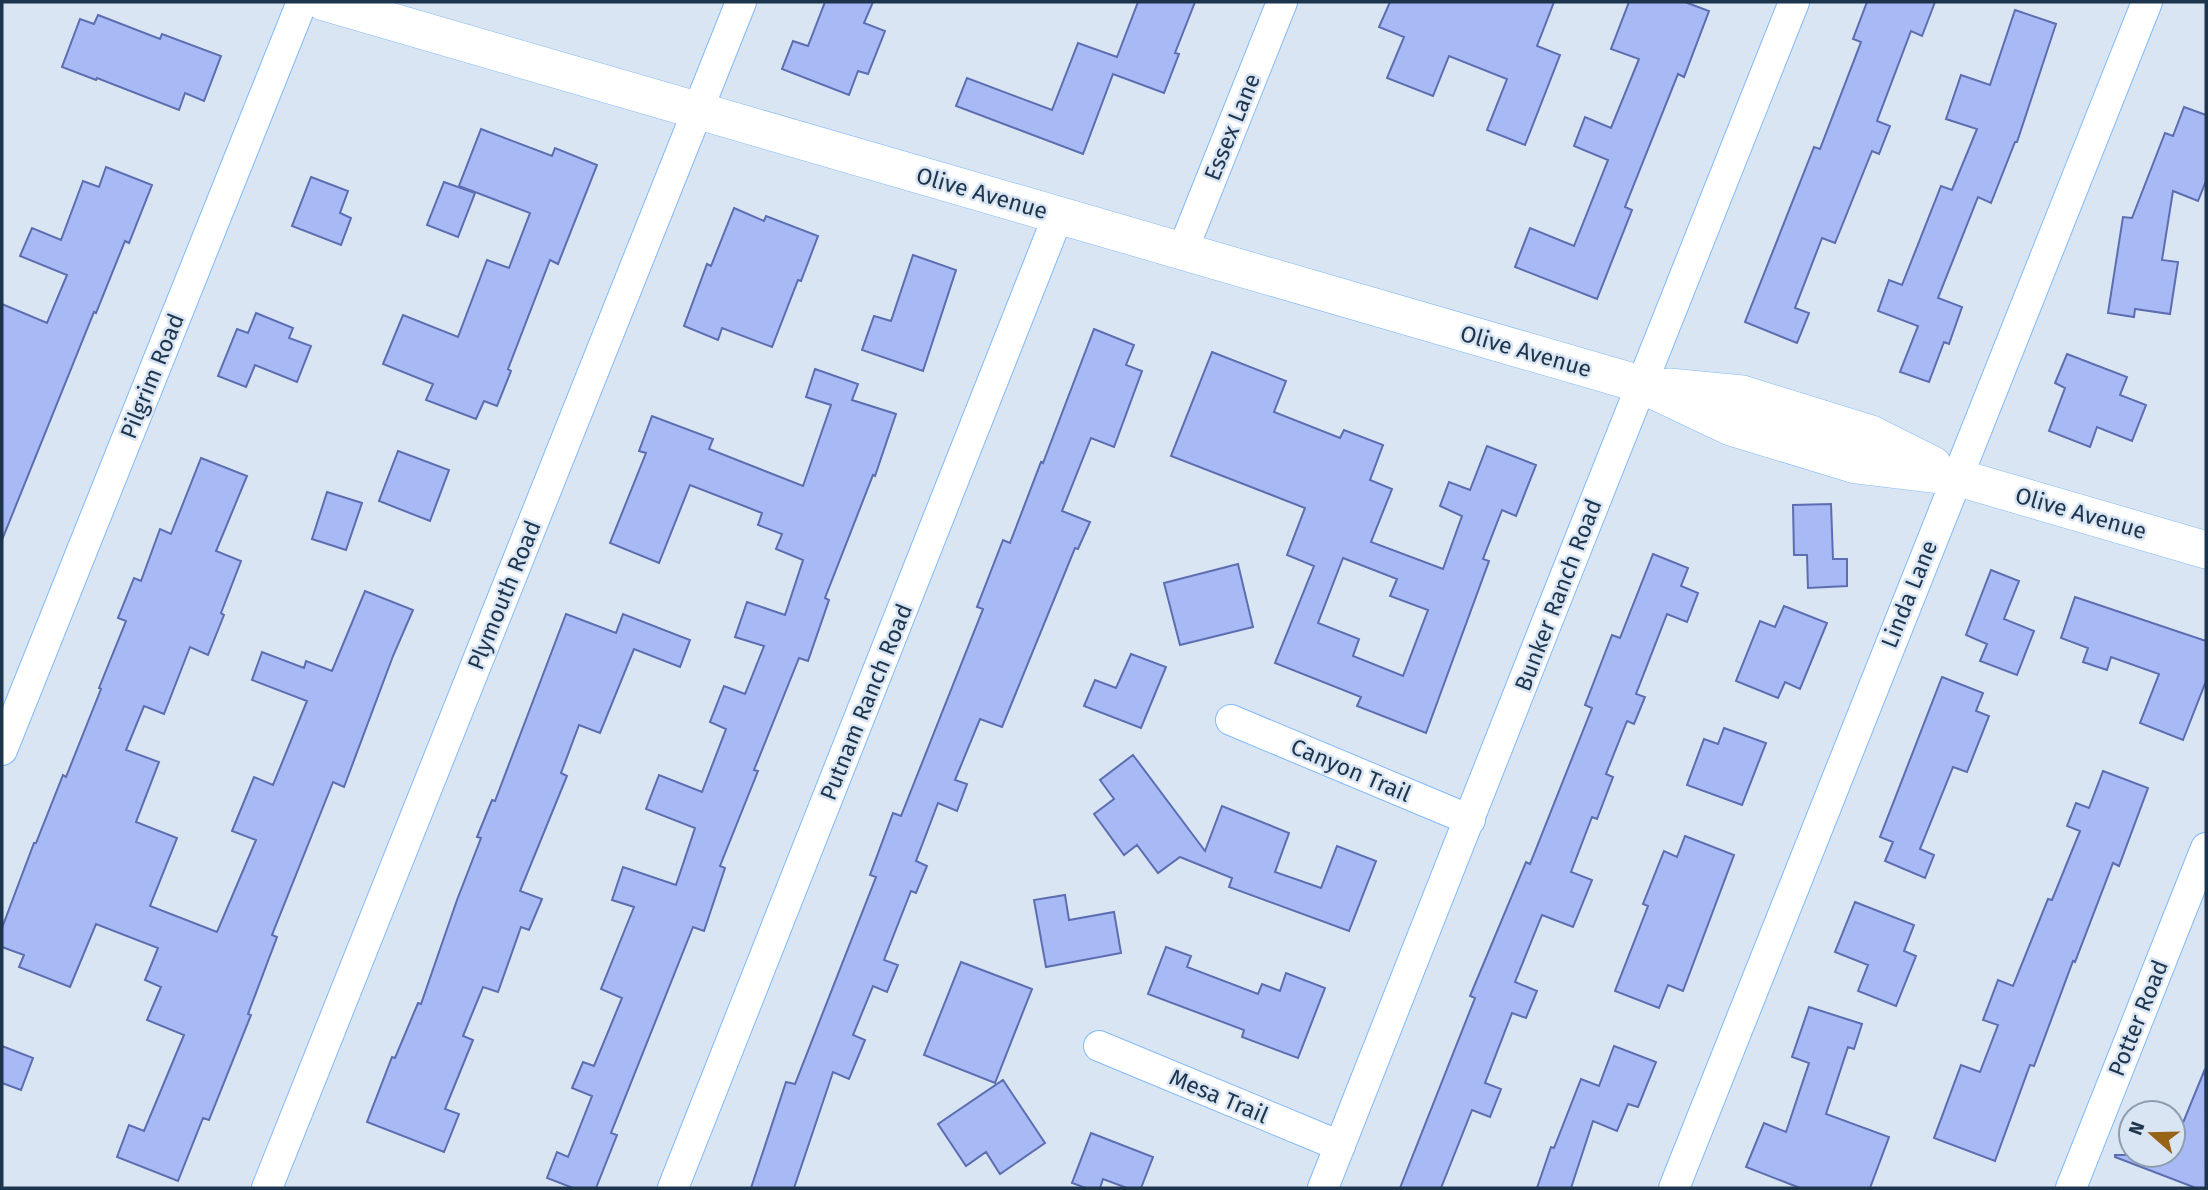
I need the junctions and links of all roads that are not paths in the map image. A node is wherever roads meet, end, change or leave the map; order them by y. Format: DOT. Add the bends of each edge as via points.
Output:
graph roads {
  1 [pos="302,2"];
  2 [pos="324,2"];
  3 [pos="741,2"];
  4 [pos="1282,2"];
  5 [pos="1794,2"];
  6 [pos="2147,2"];
  7 [pos="697,111"];
  8 [pos="1058,216"];
  9 [pos="1182,251"];
  10 [pos="1640,384"];
  11 [pos="1956,477"];
  12 [pos="2206,550"];
  13 [pos="1231,720"];
  14 [pos="2,750"];
  15 [pos="1470,820"];
  16 [pos="2206,848"];
  17 [pos="1099,1046"];
  18 [pos="1339,1146"];
  19 [pos="267,1188"];
  20 [pos="673,1188"];
  21 [pos="1322,1188"];
  22 [pos="1674,1188"];
  23 [pos="2071,1188"];
  1 -- 14 [label="street, Pilgrim Road"];
  2 -- 7 [label="street, Olive Avenue"];
  3 -- 7 [label="street, Plymouth Road"];
  4 -- 9 [label="street, Essex Lane"];
  5 -- 10 [label="street, Bunker Ranch Road"];
  6 -- 11 [label="street, Linda Lane"];
  7 -- 8 [label="street, Olive Avenue"];
  7 -- 19 [label="street, Plymouth Road"];
  8 -- 9 [label="street, Olive Avenue"];
  8 -- 20 [label="street, Putnam Ranch Road"];
  9 -- 10 [label="street, Olive Avenue"];
  10 -- 11 [label="street, Olive Avenue" via="1731,427 1856,465"];
  10 -- 15 [label="street, Bunker Ranch Road"];
  11 -- 12 [label="street, Olive Avenue"];
  11 -- 22 [label="street, Linda Lane"];
  13 -- 15 [label="street, Canyon Trail"];
  15 -- 18 [label="street, Bunker Ranch Road"];
  16 -- 23 [label="street, Potter Road"];
  17 -- 18 [label="street, Mesa Trail"];
  18 -- 21 [label="street, Bunker Ranch Road"];
}
